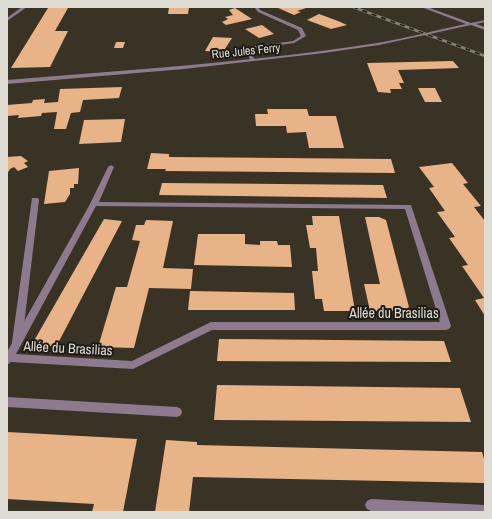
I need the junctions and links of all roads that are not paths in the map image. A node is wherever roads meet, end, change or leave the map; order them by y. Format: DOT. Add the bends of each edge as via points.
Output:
graph roads {
  1 [pos="25,7"];
  2 [pos="256,7"];
  3 [pos="423,7"];
  4 [pos="7,20"];
  5 [pos="485,21"];
  6 [pos="485,29"];
  7 [pos="253,60"];
  8 [pos="7,82"];
  9 [pos="112,167"];
  10 [pos="35,200"];
  11 [pos="94,204"];
  12 [pos="17,343"];
  13 [pos="8,359"];
  14 [pos="7,402"];
  15 [pos="177,412"];
  16 [pos="371,505"];
  17 [pos="485,511"];
  1 -- 4 [label="street"];
  2 -- 7 [label="street" via="259,11 300,29 304,36 294,42 251,48 248,52"];
  3 -- 6 [label="street"];
  5 -- 7 [label="street, Rue Jules Ferry" via="379,44"];
  7 -- 8 [label="street, Rue Jules Ferry"];
  9 -- 11 [label="street, Allée du Brasilias"];
  10 -- 12 [label="street"];
  11 -- 12 [label="street, Allée du Brasilias"];
  11 -- 13 [label="street, Allée du Brasilias" via="408,207 446,326 211,326 133,365"];
  12 -- 13 [label="street, Allée du Brasilias"];
  14 -- 15 [label="street"];
  16 -- 17 [label="street"];
}
